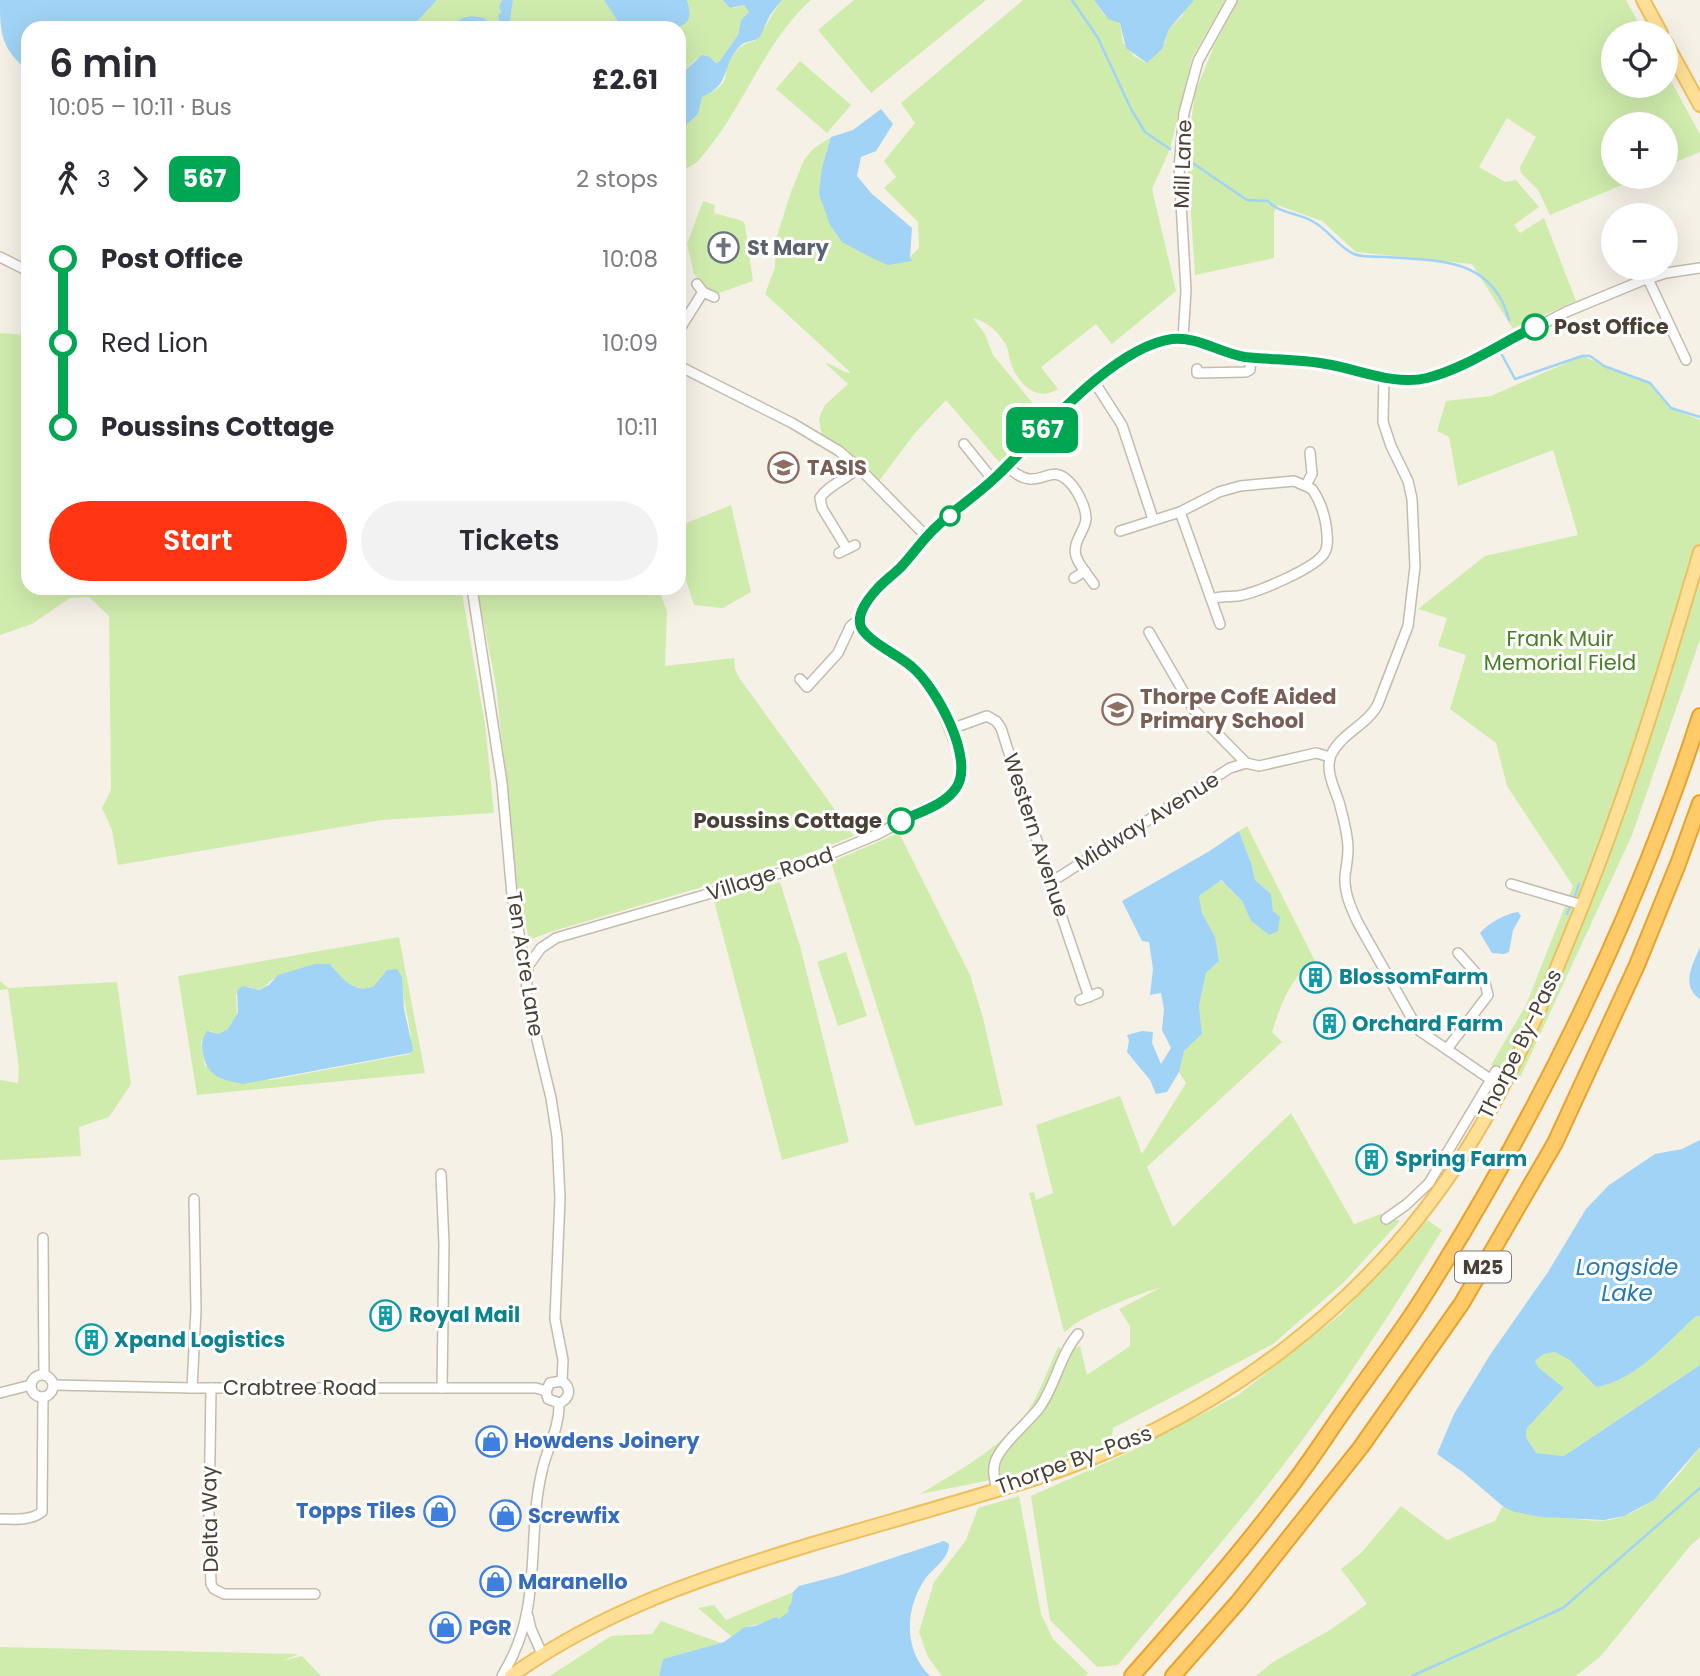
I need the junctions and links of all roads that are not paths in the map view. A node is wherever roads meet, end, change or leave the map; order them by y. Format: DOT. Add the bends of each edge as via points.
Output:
graph roads {
  1 [pos="1232,0"];
  2 [pos="1643,0"];
  3 [pos="1654,21"];
  4 [pos="1678,65"];
  5 [pos="1700,105"];
  6 [pos="0,257"];
  7 [pos="21,268"];
  8 [pos="1700,268"];
  9 [pos="1678,271"];
  10 [pos="1646,280"];
  11 [pos="1648,280"];
  12 [pos="714,298"];
  13 [pos="686,316"];
  14 [pos="1183,339"];
  15 [pos="1251,357"];
  16 [pos="1686,360"];
  17 [pos="1197,369"];
  18 [pos="686,370"];
  19 [pos="1384,376"];
  20 [pos="1095,383"];
  21 [pos="964,444"];
  22 [pos="1310,452"];
  23 [pos="1007,466"];
  24 [pos="858,467"];
  25 [pos="993,480"];
  26 [pos="1306,485"];
  27 [pos="1181,512"];
  28 [pos="1153,519"];
  29 [pos="1120,531"];
  30 [pos="927,537"];
  31 [pos="847,549"];
  32 [pos="1700,552"];
  33 [pos="1085,571"];
  34 [pos="1073,578"];
  35 [pos="1094,584"];
  36 [pos="473,595"];
  37 [pos="1211,599"];
  38 [pos="860,623"];
  39 [pos="1220,624"];
  40 [pos="1149,632"];
  41 [pos="800,679"];
  42 [pos="1700,716"];
  43 [pos="951,729"];
  44 [pos="1330,757"];
  45 [pos="1246,763"];
  46 [pos="1700,803"];
  47 [pos="1050,880"];
  48 [pos="1511,884"];
  49 [pos="1582,905"];
  50 [pos="1458,953"];
  51 [pos="528,966"];
  52 [pos="1089,997"];
  53 [pos="1447,1049"];
  54 [pos="441,1174"];
  55 [pos="194,1199"];
  56 [pos="1386,1219"];
  57 [pos="43,1238"];
  58 [pos="1078,1334"];
  59 [pos="44,1375"];
  60 [pos="562,1381"];
  61 [pos="31,1385"];
  62 [pos="53,1385"];
  63 [pos="192,1388"];
  64 [pos="211,1388"];
  65 [pos="442,1388"];
  66 [pos="546,1391"];
  67 [pos="0,1393"];
  68 [pos="43,1397"];
  69 [pos="559,1404"];
  70 [pos="997,1489"];
  71 [pos="0,1518"];
  72 [pos="315,1594"];
  73 [pos="528,1610"];
  74 [pos="542,1654"];
  75 [pos="502,1676"];
  76 [pos="511,1676"];
  77 [pos="1132,1676"];
  78 [pos="1173,1676"];
  1 -- 14 [label="street, Mill Lane" via="1198,61 1184,113 1179,168 1186,290"];
  2 -- 3 [label="main road"];
  4 -- 5 [label="main road"];
  6 -- 7 [label="street"];
  8 -- 9 [label="street"];
  10 -- 19 [label="street" via="1566,312 1441,373 1412,380"];
  11 -- 16 [label="street"];
  12 -- 13 [label="street" via="700,288"];
  14 -- 15 [label="street"];
  14 -- 20 [label="street" via="1155,343 1130,355"];
  15 -- 17 [label="street" via="1246,372 1197,373"];
  15 -- 19 [label="street" via="1326,364"];
  18 -- 24 [label="street" via="792,423"];
  19 -- 44 [label="street" via="1383,422 1412,499 1413,595 1408,626 1375,710"];
  20 -- 23 [label="street"];
  20 -- 28 [label="street" via="1122,425"];
  21 -- 25 [label="street"];
  22 -- 26 [label="street" via="1312,474"];
  23 -- 25 [label="street"];
  23 -- 33 [label="street" via="1024,480 1056,475 1073,487 1086,518 1076,548"];
  24 -- 30 [label="street"];
  24 -- 31 [label="street" via="820,498"];
  25 -- 30 [label="street"];
  26 -- 27 [label="street" via="1294,481 1240,485"];
  26 -- 37 [label="street" via="1315,494 1325,520 1326,547 1321,557 1300,572 1241,596"];
  27 -- 28 [label="street"];
  27 -- 37 [label="street"];
  28 -- 29 [label="street"];
  30 -- 38 [label="street" via="869,600"];
  32 -- 49 [label="main road, Thorpe By-Pass" via="1639,753"];
  33 -- 34 [label="street"];
  33 -- 35 [label="street"];
  36 -- 51 [label="street, Ten Acre Lane" via="502,783 512,895"];
  37 -- 39 [label="street"];
  38 -- 41 [label="street" via="850,627 838,653 807,687"];
  38 -- 43 [label="street, Village Road" via="868,636 927,682"];
  40 -- 45 [label="street" via="1194,710"];
  42 -- 77 [label="highway, M25" via="1680,780 1619,930 1492,1182 1423,1297 1283,1497"];
  43 -- 47 [label="street, Western Avenue" via="981,717 999,723"];
  43 -- 51 [label="street, Village Road" via="961,772 955,790 941,801 878,834 794,869 556,938 541,948"];
  44 -- 45 [label="street" via="1316,753 1259,766"];
  44 -- 53 [label="street" via="1348,847 1345,887 1351,908 1415,1024"];
  45 -- 47 [label="street, Midway Avenue" via="1230,768"];
  46 -- 78 [label="highway, M25" via="1637,965 1555,1143 1462,1303 1361,1447"];
  47 -- 52 [label="street, Western Avenue"];
  48 -- 49 [label="street"];
  49 -- 70 [label="main road, Thorpe By-Pass" via="1520,1053 1475,1136 1417,1219 1363,1282 1265,1364 1170,1423 1060,1470"];
  50 -- 53 [label="street" via="1485,983 1488,995"];
  51 -- 60 [label="street, Ten Acre Lane" via="526,994 557,1137 560,1198 555,1319"];
  53 -- 56 [label="street" via="1493,1075 1429,1183"];
  54 -- 65 [label="street"];
  55 -- 63 [label="street" via="197,1310"];
  57 -- 59 [label="street"];
  58 -- 70 [label="street" via="1049,1393 999,1454 993,1468"];
  59 -- 61 [label="street" via="35,1377"];
  59 -- 62 [label="street"];
  60 -- 66 [label="street" via="554,1381"];
  60 -- 69 [label="street" via="569,1393"];
  61 -- 67 [label="street"];
  61 -- 68 [label="street" via="33,1392"];
  62 -- 63 [label="street, Crabtree Road"];
  62 -- 68 [label="street"];
  63 -- 64 [label="street, Crabtree Road"];
  64 -- 65 [label="street, Crabtree Road"];
  64 -- 72 [label="street, Delta Way" via="211,1584 224,1594"];
  65 -- 66 [label="street, Crabtree Road"];
  66 -- 69 [label="street" via="548,1399"];
  68 -- 71 [label="street" via="42,1511 24,1519"];
  69 -- 73 [label="street" via="560,1415 538,1491"];
  70 -- 74 [label="main road, Thorpe By-Pass" via="672,1590"];
  73 -- 74 [label="street"];
  73 -- 75 [label="street" via="520,1640"];
  74 -- 76 [label="main road, Thorpe By-Pass"];
}
